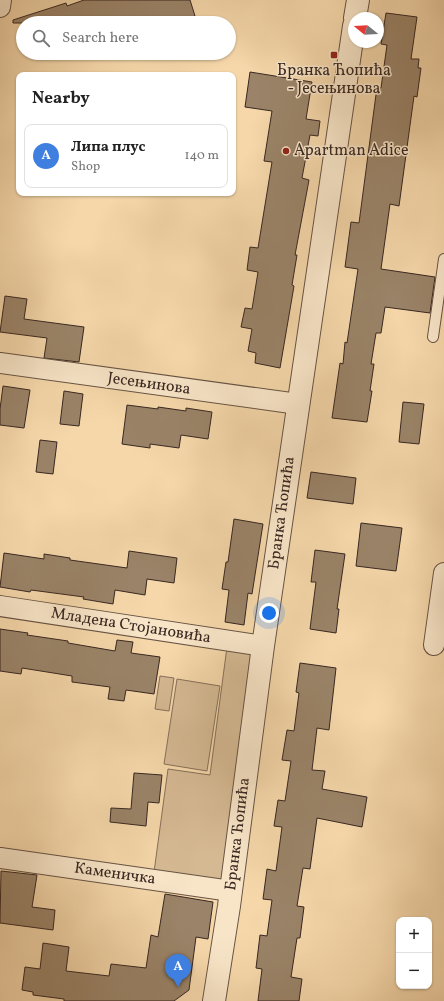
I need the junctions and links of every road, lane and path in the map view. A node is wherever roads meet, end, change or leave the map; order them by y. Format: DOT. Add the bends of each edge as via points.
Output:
graph roads {
  1 [pos="1,0"];
  2 [pos="358,0"];
  3 [pos="0,7"];
  4 [pos="356,12"];
  5 [pos="351,48"];
  6 [pos="444,259"];
  7 [pos="433,337"];
  8 [pos="0,363"];
  9 [pos="298,404"];
  10 [pos="444,573"];
  11 [pos="0,606"];
  12 [pos="434,645"];
  13 [pos="263,646"];
  14 [pos="0,858"];
  15 [pos="231,891"];
  16 [pos="214,1001"];
  1 -- 3 [label="street"];
  2 -- 4 [label="street"];
  5 -- 9 [label="street, Бранка Ћопића"];
  6 -- 7 [label="lane"];
  8 -- 9 [label="street, Јесењинова"];
  9 -- 13 [label="street, Бранка Ћопића"];
  10 -- 12 [label="street"];
  11 -- 13 [label="street, Младена Стојановића"];
  13 -- 15 [label="street, Бранка Ћопића"];
  14 -- 15 [label="street, Каменичка"];
  15 -- 16 [label="street, Бранка Ћопића"];
}
